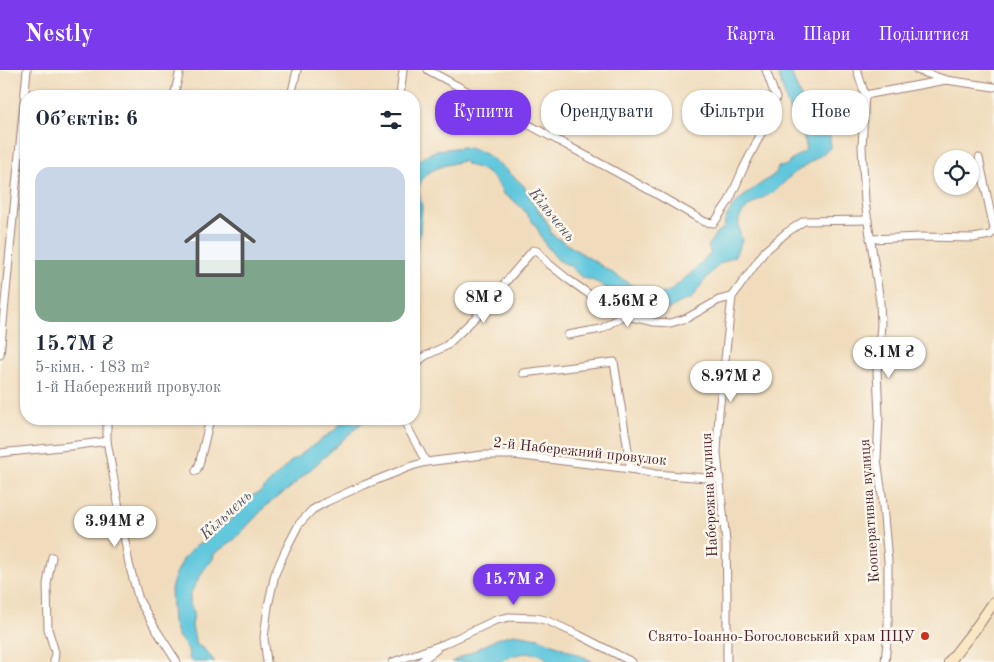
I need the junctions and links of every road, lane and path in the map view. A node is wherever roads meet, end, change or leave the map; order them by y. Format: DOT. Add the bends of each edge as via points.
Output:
graph roads {
  1 [pos="27,70"];
  2 [pos="180,70"];
  3 [pos="297,70"];
  4 [pos="403,70"];
  5 [pos="428,70"];
  6 [pos="766,70"];
  7 [pos="857,70"];
  8 [pos="917,70"];
  9 [pos="946,80"];
  10 [pos="994,87"];
  11 [pos="25,90"];
  12 [pos="175,90"];
  13 [pos="292,90"];
  14 [pos="401,90"];
  15 [pos="863,90"];
  16 [pos="869,94"];
  17 [pos="863,135"];
  18 [pos="20,144"];
  19 [pos="979,158"];
  20 [pos="868,220"];
  21 [pos="994,230"];
  22 [pos="870,239"];
  23 [pos="732,297"];
  24 [pos="624,315"];
  25 [pos="568,335"];
  26 [pos="0,355"];
  27 [pos="420,360"];
  28 [pos="524,373"];
  29 [pos="107,425"];
  30 [pos="209,425"];
  31 [pos="405,425"];
  32 [pos="107,441"];
  33 [pos="0,453"];
  34 [pos="426,462"];
  35 [pos="631,469"];
  36 [pos="196,471"];
  37 [pos="719,479"];
  38 [pos="52,558"];
  39 [pos="994,602"];
  40 [pos="444,644"];
  41 [pos="54,662"];
  42 [pos="177,662"];
  43 [pos="266,662"];
  44 [pos="393,662"];
  45 [pos="420,662"];
  46 [pos="632,662"];
  47 [pos="727,662"];
  48 [pos="885,662"];
  49 [pos="949,662"];
  1 -- 11 [label="street"];
  2 -- 12 [label="street"];
  3 -- 13 [label="street"];
  4 -- 14 [label="street"];
  5 -- 6 [label="street" via="705,222 714,222 729,202 776,98"];
  7 -- 15 [label="street, Кооперативна вулиця"];
  8 -- 9 [label="street"];
  9 -- 10 [label="street"];
  9 -- 16 [label="street"];
  17 -- 20 [label="street, Кооперативна вулиця"];
  18 -- 26 [label="street"];
  19 -- 21 [label="street"];
  20 -- 22 [label="street, Кооперативна вулиця"];
  20 -- 23 [label="street, Набережна вулиця" via="804,221 765,251"];
  21 -- 22 [label="street" via="990,235 973,238"];
  22 -- 48 [label="street, Кооперативна вулиця" via="881,325 877,370 877,459 888,561"];
  23 -- 24 [label="street" via="671,323"];
  23 -- 37 [label="street, Набережна вулиця" via="719,412"];
  24 -- 25 [label="street" via="601,329"];
  24 -- 27 [label="street" via="569,280 533,250 476,317 446,346"];
  28 -- 35 [label="street" via="614,362"];
  29 -- 32 [label="street"];
  30 -- 36 [label="street"];
  31 -- 34 [label="street"];
  32 -- 33 [label="street"];
  32 -- 42 [label="street" via="129,564 139,600"];
  34 -- 35 [label="street, 2-й Набережний провулок" via="514,455"];
  34 -- 43 [label="street, 2-й Набережний провулок" via="326,502 312,510 299,524 275,574 264,638"];
  35 -- 37 [label="street, 2-й Набережний провулок"];
  37 -- 47 [label="street, Набережна вулиця" via="726,542"];
  38 -- 41 [label="street" via="47,602"];
  39 -- 49 [label="main road"];
  40 -- 44 [label="street"];
  40 -- 45 [label="street"];
  40 -- 46 [label="street" via="496,620 537,618 579,634"];
}
